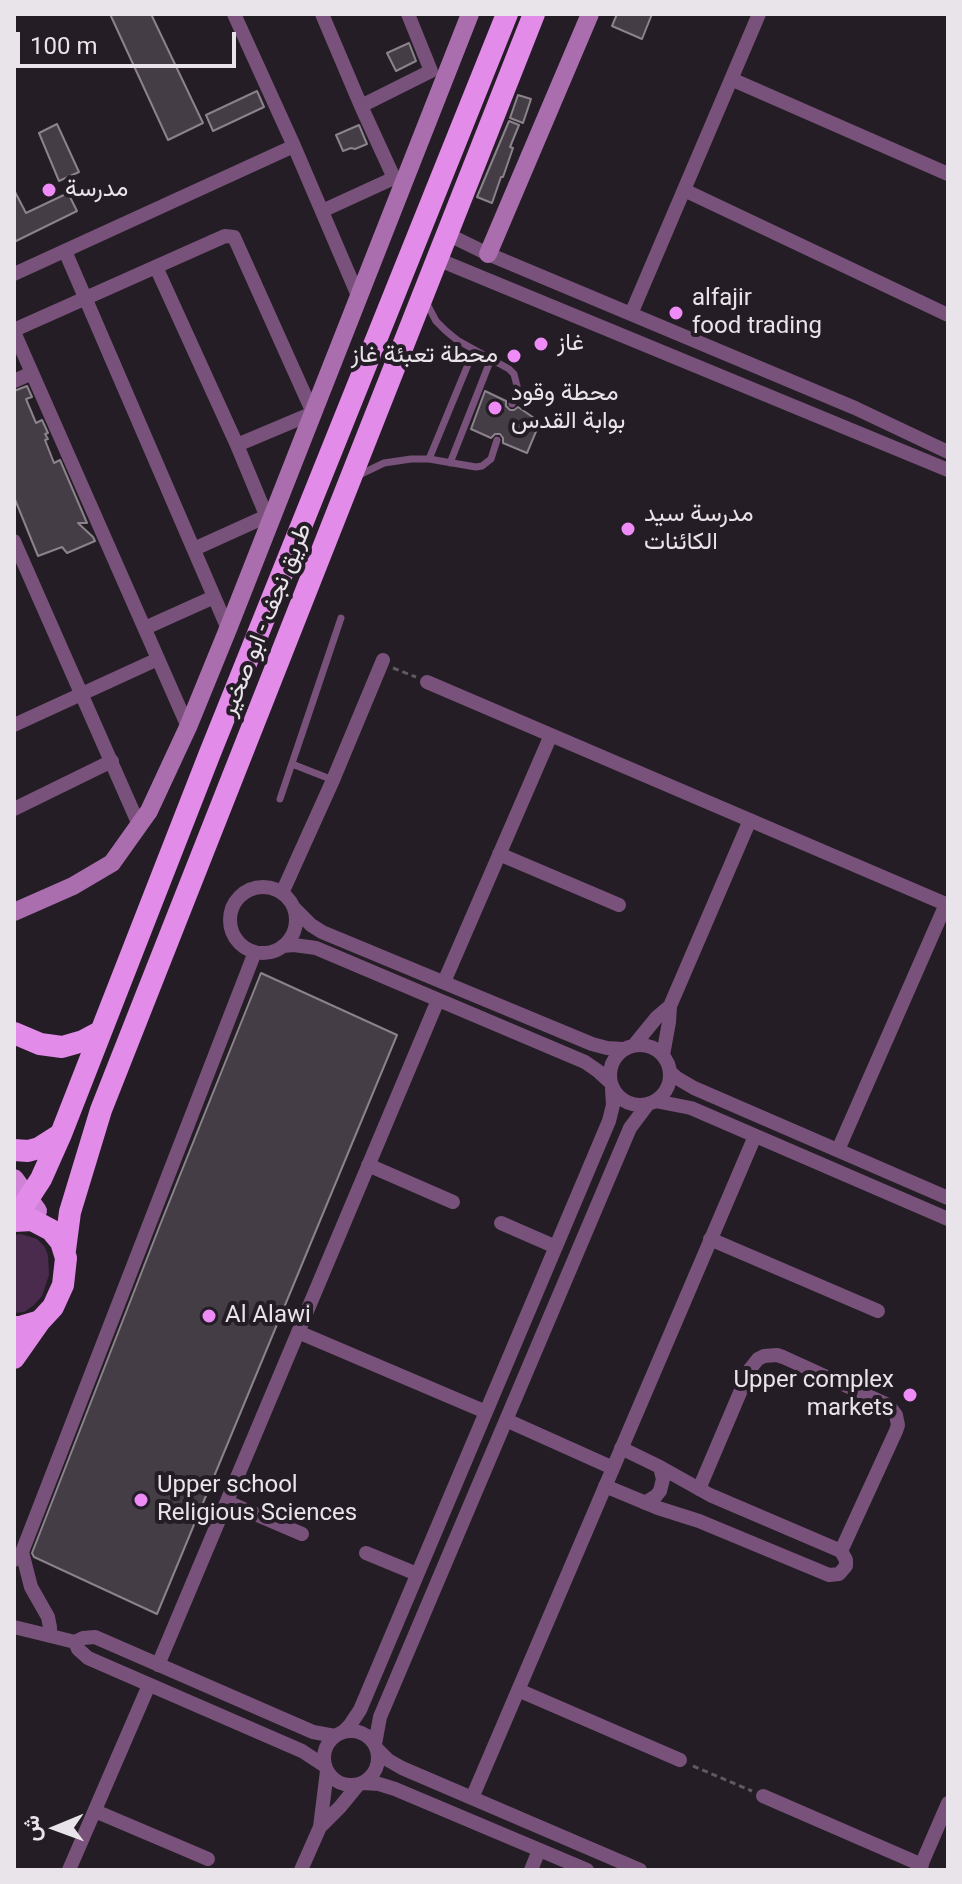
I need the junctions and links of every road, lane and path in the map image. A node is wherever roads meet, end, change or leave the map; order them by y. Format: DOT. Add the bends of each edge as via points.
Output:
graph roads {
  1 [pos="234,14"];
  2 [pos="322,14"];
  3 [pos="408,14"];
  4 [pos="470,14"];
  5 [pos="507,14"];
  6 [pos="534,14"];
  7 [pos="590,14"];
  8 [pos="759,14"];
  9 [pos="438,74"];
  10 [pos="731,79"];
  11 [pos="361,106"];
  12 [pos="294,146"];
  13 [pos="948,174"];
  14 [pos="397,184"];
  15 [pos="684,190"];
  16 [pos="322,211"];
  17 [pos="447,234"];
  18 [pos="65,251"];
  19 [pos="488,254"];
  20 [pos="437,259"];
  21 [pos="156,267"];
  22 [pos="14,274"];
  23 [pos="423,294"];
  24 [pos="86,298"];
  25 [pos="359,298"];
  26 [pos="631,314"];
  27 [pos="948,315"];
  28 [pos="14,331"];
  29 [pos="474,350"];
  30 [pos="491,359"];
  31 [pos="32,373"];
  32 [pos="14,381"];
  33 [pos="512,404"];
  34 [pos="855,408"];
  35 [pos="313,413"];
  36 [pos="846,428"];
  37 [pos="497,440"];
  38 [pos="237,445"];
  39 [pos="948,452"];
  40 [pos="429,459"];
  41 [pos="450,463"];
  42 [pos="948,470"];
  43 [pos="350,479"];
  44 [pos="268,519"];
  45 [pos="14,541"];
  46 [pos="194,549"];
  47 [pos="214,597"];
  48 [pos="341,618"];
  49 [pos="145,628"];
  50 [pos="228,629"];
  51 [pos="158,659"];
  52 [pos="383,662"];
  53 [pos="427,682"];
  54 [pos="82,693"];
  55 [pos="15,722"];
  56 [pos="188,727"];
  57 [pos="551,735"];
  58 [pos="112,761"];
  59 [pos="292,764"];
  60 [pos="333,780"];
  61 [pos="280,799"];
  62 [pos="14,809"];
  63 [pos="750,820"];
  64 [pos="139,825"];
  65 [pos="499,854"];
  66 [pos="282,893"];
  67 [pos="947,904"];
  68 [pos="619,905"];
  69 [pos="294,908"];
  70 [pos="14,912"];
  71 [pos="283,946"];
  72 [pos="255,952"];
  73 [pos="444,982"];
  74 [pos="438,1000"];
  75 [pos="670,1006"];
  76 [pos="100,1032"];
  77 [pos="14,1033"];
  78 [pos="629,1046"];
  79 [pos="663,1055"];
  80 [pos="670,1072"];
  81 [pos="611,1086"];
  82 [pos="652,1103"];
  83 [pos="61,1134"];
  84 [pos="755,1136"];
  85 [pos="14,1150"];
  86 [pos="838,1150"];
  87 [pos="368,1165"];
  88 [pos="14,1179"];
  89 [pos="948,1198"];
  90 [pos="453,1202"];
  91 [pos="19,1212"];
  92 [pos="948,1219"];
  93 [pos="501,1223"];
  94 [pos="710,1239"];
  95 [pos="61,1243"];
  96 [pos="556,1247"];
  97 [pos="878,1311"];
  98 [pos="40,1321"];
  99 [pos="14,1327"];
  100 [pos="298,1332"];
  101 [pos="14,1358"];
  102 [pos="486,1412"];
  103 [pos="506,1420"];
  104 [pos="621,1448"];
  105 [pos="660,1467"];
  106 [pos="613,1468"];
  107 [pos="605,1486"];
  108 [pos="699,1489"];
  109 [pos="227,1502"];
  110 [pos="645,1503"];
  111 [pos="302,1534"];
  112 [pos="841,1551"];
  113 [pos="366,1553"];
  114 [pos="18,1556"];
  115 [pos="417,1574"];
  116 [pos="14,1627"];
  117 [pos="50,1636"];
  118 [pos="75,1642"];
  119 [pos="158,1665"];
  120 [pos="149,1685"];
  121 [pos="518,1690"];
  122 [pos="339,1734"];
  123 [pos="376,1747"];
  124 [pos="680,1760"];
  125 [pos="326,1768"];
  126 [pos="360,1784"];
  127 [pos="763,1796"];
  128 [pos="472,1798"];
  129 [pos="948,1803"];
  130 [pos="95,1811"];
  131 [pos="320,1827"];
  132 [pos="539,1850"];
  133 [pos="208,1859"];
  134 [pos="920,1867"];
  135 [pos="69,1870"];
  136 [pos="301,1870"];
  137 [pos="531,1870"];
  138 [pos="587,1870"];
  139 [pos="640,1870"];
  1 -- 12 [label="street"];
  2 -- 11 [label="street"];
  3 -- 9 [label="street"];
  4 -- 9 [label="main road"];
  5 -- 76 [label="highway, طريق نجف - ابو صخير"];
  6 -- 17 [label="highway, طريق نجف - ابو صخير"];
  7 -- 19 [label="main road"];
  8 -- 10 [label="street"];
  9 -- 11 [label="street"];
  9 -- 14 [label="main road"];
  10 -- 13 [label="street"];
  10 -- 15 [label="street"];
  11 -- 14 [label="street"];
  12 -- 16 [label="street"];
  12 -- 18 [label="street"];
  14 -- 16 [label="street"];
  14 -- 25 [label="main road"];
  15 -- 26 [label="street"];
  15 -- 27 [label="street"];
  16 -- 25 [label="street"];
  17 -- 19 [label="street"];
  17 -- 20 [label="highway, طريق نجف - ابو صخير"];
  18 -- 22 [label="street"];
  18 -- 24 [label="street"];
  19 -- 26 [label="street"];
  20 -- 23 [label="highway, طريق نجف - ابو صخير"];
  20 -- 36 [label="street"];
  21 -- 24 [label="street"];
  21 -- 35 [label="street" via="225,236 237,239"];
  21 -- 38 [label="street"];
  23 -- 29 [label="lane" via="436,321"];
  23 -- 43 [label="highway, طريق نجف - ابو صخير"];
  24 -- 28 [label="street"];
  24 -- 46 [label="street"];
  25 -- 35 [label="main road"];
  26 -- 34 [label="street"];
  28 -- 31 [label="street"];
  29 -- 30 [label="lane"];
  29 -- 40 [label="lane"];
  30 -- 33 [label="lane" via="514,374"];
  30 -- 41 [label="lane"];
  31 -- 32 [label="street"];
  31 -- 49 [label="street"];
  34 -- 36 [label="street"];
  34 -- 39 [label="street"];
  35 -- 38 [label="street"];
  35 -- 44 [label="main road"];
  36 -- 42 [label="street"];
  37 -- 41 [label="lane" via="491,459 482,466"];
  38 -- 44 [label="street"];
  40 -- 41 [label="lane"];
  40 -- 43 [label="lane" via="384,463"];
  43 -- 95 [label="highway, طريق نجف - ابو صخير" via="101,1110"];
  44 -- 46 [label="street"];
  44 -- 50 [label="main road"];
  45 -- 54 [label="street"];
  46 -- 47 [label="street"];
  47 -- 49 [label="street"];
  47 -- 50 [label="street"];
  48 -- 59 [label="lane"];
  49 -- 51 [label="street"];
  50 -- 56 [label="main road"];
  51 -- 54 [label="street"];
  51 -- 56 [label="street"];
  52 -- 53 [label="path"];
  52 -- 60 [label="street"];
  53 -- 57 [label="street"];
  54 -- 55 [label="street"];
  54 -- 58 [label="street"];
  56 -- 64 [label="main road"];
  57 -- 63 [label="street"];
  57 -- 65 [label="street"];
  58 -- 62 [label="street"];
  58 -- 64 [label="street"];
  59 -- 60 [label="lane"];
  59 -- 61 [label="lane"];
  60 -- 66 [label="street"];
  63 -- 67 [label="street"];
  63 -- 75 [label="street"];
  64 -- 70 [label="main road" via="112,863"];
  65 -- 68 [label="street"];
  65 -- 73 [label="street"];
  66 -- 69 [label="street"];
  66 -- 72 [label="street" via="257,887 236,901 230,925 244,947"];
  67 -- 86 [label="street"];
  69 -- 71 [label="street" via="295,929"];
  69 -- 73 [label="street" via="322,932"];
  71 -- 72 [label="street"];
  71 -- 74 [label="street" via="316,948"];
  72 -- 114 [label="street"];
  73 -- 78 [label="street" via="592,1044"];
  74 -- 81 [label="street" via="585,1062"];
  74 -- 87 [label="street"];
  75 -- 78 [label="street"];
  75 -- 79 [label="street"];
  76 -- 77 [label="highway" via="62,1047"];
  76 -- 83 [label="highway, طريق نجف - ابو صخير"];
  78 -- 79 [label="street" via="646,1045"];
  78 -- 81 [label="street" via="611,1064"];
  79 -- 80 [label="street"];
  80 -- 82 [label="street" via="667,1089"];
  80 -- 86 [label="street" via="694,1088"];
  81 -- 82 [label="street" via="633,1105"];
  81 -- 96 [label="street" via="609,1121"];
  82 -- 84 [label="street" via="691,1108"];
  82 -- 103 [label="street" via="630,1128"];
  83 -- 85 [label="highway" via="39,1148"];
  83 -- 91 [label="highway, طريق نجف - ابو صخير"];
  84 -- 92 [label="street"];
  84 -- 94 [label="street"];
  86 -- 89 [label="street"];
  87 -- 90 [label="street"];
  87 -- 100 [label="street"];
  88 -- 91 [label="main road"];
  91 -- 95 [label="highway"];
  93 -- 96 [label="street"];
  94 -- 97 [label="street"];
  94 -- 104 [label="street"];
  95 -- 98 [label="highway, طريق نجف - ابو صخير" via="63,1285"];
  96 -- 102 [label="street"];
  98 -- 99 [label="highway"];
  98 -- 101 [label="highway"];
  100 -- 102 [label="street"];
  100 -- 109 [label="street"];
  102 -- 115 [label="street"];
  103 -- 106 [label="street"];
  103 -- 123 [label="street" via="380,1717"];
  104 -- 105 [label="street"];
  104 -- 106 [label="street"];
  105 -- 108 [label="street"];
  105 -- 110 [label="street" via="660,1491"];
  106 -- 107 [label="street"];
  107 -- 110 [label="street"];
  107 -- 121 [label="street"];
  108 -- 112 [label="street"];
  108 -- 112 [label="street" via="753,1364 764,1356 783,1357 884,1403 896,1415 896,1431"];
  109 -- 111 [label="street"];
  109 -- 119 [label="street"];
  110 -- 112 [label="street" via="829,1575 846,1566"];
  113 -- 115 [label="street"];
  114 -- 117 [label="street" via="48,1617"];
  115 -- 122 [label="street" via="360,1710"];
  116 -- 117 [label="street"];
  117 -- 118 [label="street"];
  118 -- 119 [label="street" via="95,1637"];
  118 -- 120 [label="street" via="88,1658"];
  119 -- 122 [label="street" via="313,1732"];
  120 -- 125 [label="street" via="302,1751"];
  120 -- 130 [label="street"];
  121 -- 124 [label="street"];
  121 -- 128 [label="street"];
  122 -- 123 [label="street" via="358,1731"];
  122 -- 125 [label="street" via="327,1746"];
  123 -- 126 [label="street" via="376,1769"];
  123 -- 128 [label="street" via="395,1765"];
  124 -- 127 [label="path"];
  125 -- 126 [label="street" via="337,1782"];
  125 -- 131 [label="street"];
  126 -- 131 [label="street"];
  126 -- 132 [label="street" via="395,1789"];
  127 -- 134 [label="street"];
  128 -- 139 [label="street"];
  129 -- 134 [label="street"];
  130 -- 133 [label="street"];
  130 -- 135 [label="street"];
  131 -- 136 [label="street"];
  132 -- 137 [label="street"];
  132 -- 138 [label="street"];
}
